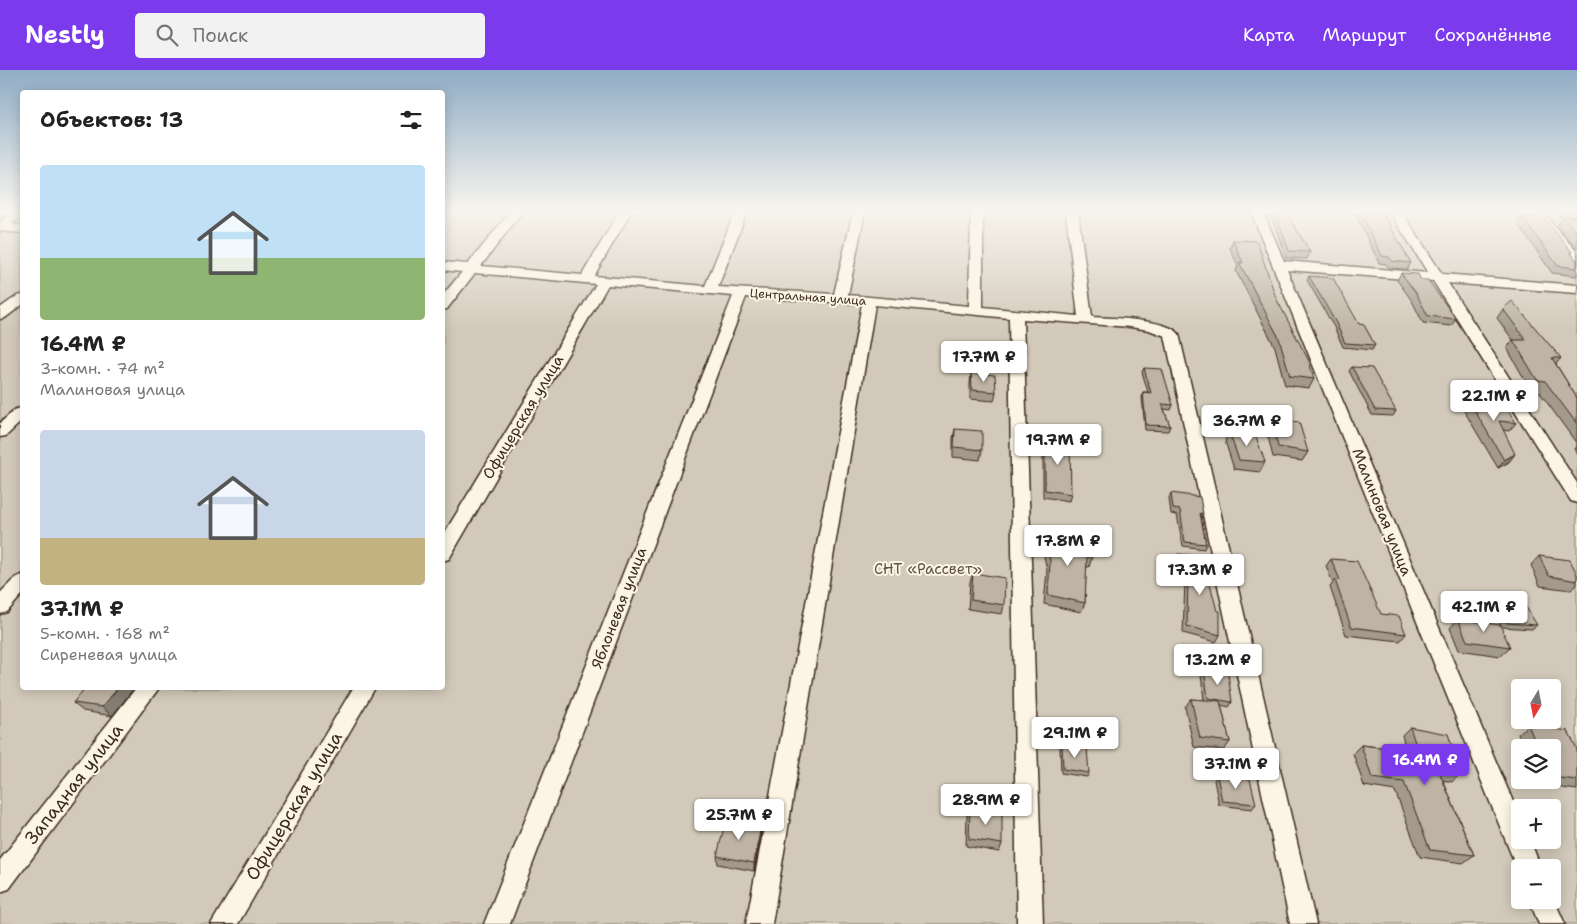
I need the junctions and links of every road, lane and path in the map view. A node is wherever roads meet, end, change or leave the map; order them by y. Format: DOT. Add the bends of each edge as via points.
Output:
graph roads {
  1 [pos="485,252"];
  2 [pos="602,252"];
  3 [pos="725,252"];
  4 [pos="850,252"];
  5 [pos="977,252"];
  6 [pos="1077,252"];
  7 [pos="1274,252"];
  8 [pos="1422,252"];
  9 [pos="1279,264"];
  10 [pos="445,266"];
  11 [pos="472,268"];
  12 [pos="1438,277"];
  13 [pos="586,279"];
  14 [pos="604,280"];
  15 [pos="710,289"];
  16 [pos="1577,289"];
  17 [pos="741,293"];
  18 [pos="840,298"];
  19 [pos="20,300"];
  20 [pos="445,302"];
  21 [pos="870,302"];
  22 [pos="976,311"];
  23 [pos="1016,314"];
  24 [pos="0,315"];
  25 [pos="1086,321"];
  26 [pos="20,415"];
  27 [pos="0,432"];
  28 [pos="1577,497"];
  29 [pos="445,549"];
  30 [pos="20,585"];
  31 [pos="0,606"];
  32 [pos="146,690"];
  33 [pos="363,690"];
  34 [pos="1525,859"];
  35 [pos="0,880"];
  36 [pos="1546,909"];
  37 [pos="224,924"];
  38 [pos="497,924"];
  39 [pos="759,924"];
  40 [pos="1030,924"];
  41 [pos="1303,924"];
  42 [pos="1552,924"];
  1 -- 11 [label="street"];
  2 -- 13 [label="street"];
  3 -- 15 [label="street"];
  4 -- 18 [label="street"];
  5 -- 22 [label="street"];
  6 -- 25 [label="street"];
  7 -- 9 [label="street, Малиновая улица"];
  8 -- 12 [label="street"];
  9 -- 12 [label="street"];
  9 -- 34 [label="street, Малиновая улица"];
  10 -- 11 [label="street, Центральная улица"];
  11 -- 13 [label="street, Центральная улица"];
  11 -- 20 [label="street"];
  12 -- 16 [label="street"];
  12 -- 28 [label="street"];
  13 -- 14 [label="street, Центральная улица"];
  14 -- 15 [label="street, Центральная улица"];
  14 -- 29 [label="street, Офицерская улица"];
  15 -- 17 [label="street, Центральная улица"];
  17 -- 18 [label="street, Центральная улица"];
  17 -- 38 [label="street, Яблоневая улица"];
  18 -- 21 [label="street, Центральная улица"];
  19 -- 24 [label="street"];
  21 -- 22 [label="street, Центральная улица"];
  21 -- 39 [label="street"];
  22 -- 23 [label="street, Центральная улица"];
  23 -- 25 [label="street, Центральная улица"];
  23 -- 40 [label="street"];
  25 -- 41 [label="street, Центральная улица" via="1150,327 1172,334"];
  26 -- 27 [label="street"];
  30 -- 31 [label="street"];
  32 -- 35 [label="street, Западная улица"];
  33 -- 37 [label="street, Офицерская улица"];
  36 -- 42 [label="street"];
}
